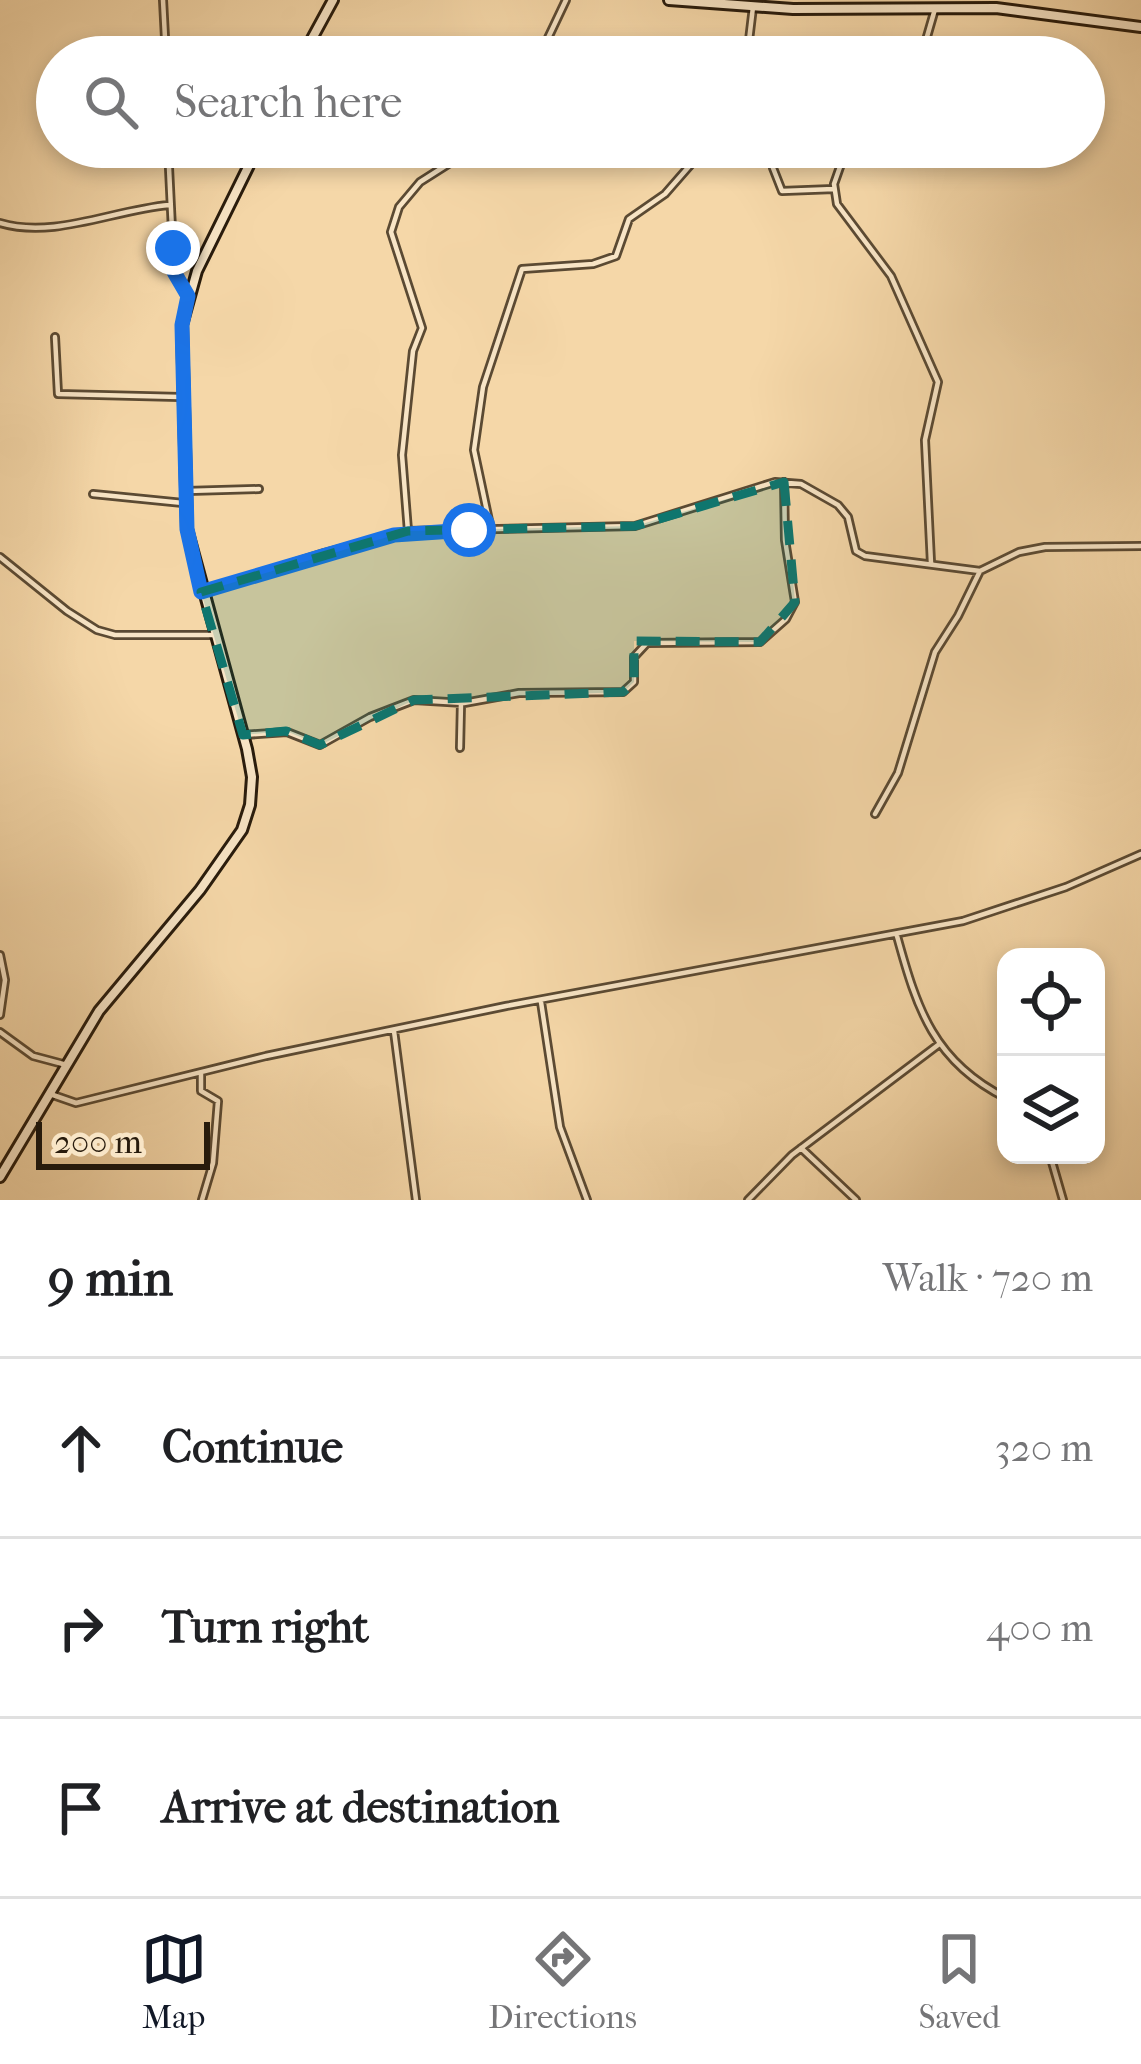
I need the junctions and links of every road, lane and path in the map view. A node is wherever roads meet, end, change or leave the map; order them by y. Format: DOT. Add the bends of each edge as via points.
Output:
graph roads {
  1 [pos="163,0"];
  2 [pos="333,0"];
  3 [pos="566,0"];
  4 [pos="669,0"];
  5 [pos="831,4"];
  6 [pos="997,4"];
  7 [pos="750,5"];
  8 [pos="934,9"];
  9 [pos="1141,27"];
  10 [pos="165,36"];
  11 [pos="313,36"];
  12 [pos="549,36"];
  13 [pos="748,36"];
  14 [pos="927,36"];
  15 [pos="169,168"];
  16 [pos="248,168"];
  17 [pos="442,168"];
  18 [pos="688,168"];
  19 [pos="773,168"];
  20 [pos="841,168"];
  21 [pos="834,190"];
  22 [pos="170,205"];
  23 [pos="0,223"];
  24 [pos="188,296"];
  25 [pos="55,337"];
  26 [pos="185,397"];
  27 [pos="784,482"];
  28 [pos="259,489"];
  29 [pos="185,490"];
  30 [pos="93,494"];
  31 [pos="185,503"];
  32 [pos="491,530"];
  33 [pos="408,532"];
  34 [pos="1141,546"];
  35 [pos="0,557"];
  36 [pos="931,566"];
  37 [pos="980,572"];
  38 [pos="201,592"];
  39 [pos="213,635"];
  40 [pos="461,703"];
  41 [pos="243,735"];
  42 [pos="460,748"];
  43 [pos="875,814"];
  44 [pos="1141,854"];
  45 [pos="896,934"];
  46 [pos="0,956"];
  47 [pos="541,1001"];
  48 [pos="0,1015"];
  49 [pos="394,1031"];
  50 [pos="0,1032"];
  51 [pos="938,1045"];
  52 [pos="69,1066"];
  53 [pos="201,1074"];
  54 [pos="997,1093"];
  55 [pos="53,1095"];
  56 [pos="801,1148"];
  57 [pos="5,1160"];
  58 [pos="1053,1164"];
  59 [pos="0,1178"];
  60 [pos="202,1200"];
  61 [pos="416,1200"];
  62 [pos="587,1200"];
  63 [pos="748,1200"];
  64 [pos="856,1200"];
  65 [pos="1063,1200"];
  1 -- 10 [label="street"];
  2 -- 11 [label="main road"];
  3 -- 12 [label="street"];
  4 -- 7 [label="main road"];
  5 -- 7 [label="main road"];
  5 -- 8 [label="main road"];
  6 -- 8 [label="main road"];
  6 -- 9 [label="main road"];
  7 -- 13 [label="street"];
  8 -- 14 [label="street"];
  15 -- 22 [label="street"];
  16 -- 24 [label="main road"];
  17 -- 33 [label="street" via="399,207 391,232 422,328 402,455"];
  18 -- 32 [label="street" via="629,219 616,256 522,269 489,367 474,450"];
  19 -- 21 [label="street" via="782,191"];
  20 -- 21 [label="street"];
  21 -- 36 [label="street" via="890,276 938,382 925,440"];
  22 -- 23 [label="street" via="47,228"];
  22 -- 24 [label="street" via="174,272"];
  24 -- 26 [label="main road"];
  25 -- 26 [label="street" via="58,394"];
  26 -- 29 [label="main road"];
  27 -- 32 [label="street" via="635,526"];
  27 -- 36 [label="street" via="838,506 859,554"];
  27 -- 40 [label="street" via="795,602 770,636 747,645 646,643 634,656 634,682 622,692 519,693"];
  28 -- 29 [label="street"];
  29 -- 31 [label="main road"];
  30 -- 31 [label="street"];
  31 -- 38 [label="main road"];
  32 -- 33 [label="street"];
  33 -- 38 [label="street"];
  34 -- 37 [label="street" via="1045,547"];
  35 -- 39 [label="street" via="109,634"];
  36 -- 37 [label="street"];
  37 -- 43 [label="street" via="935,652 898,772"];
  38 -- 39 [label="main road"];
  39 -- 41 [label="main road"];
  40 -- 41 [label="street" via="404,702 325,744 287,732"];
  40 -- 42 [label="street"];
  41 -- 52 [label="main road" via="252,776 242,830 113,991"];
  44 -- 45 [label="street" via="984,915"];
  45 -- 47 [label="street"];
  45 -- 51 [label="street"];
  46 -- 48 [label="street"];
  47 -- 49 [label="street"];
  47 -- 62 [label="street" via="560,1126"];
  49 -- 53 [label="street"];
  49 -- 61 [label="street"];
  50 -- 52 [label="street" via="33,1056"];
  51 -- 54 [label="street"];
  51 -- 56 [label="street"];
  52 -- 55 [label="main road"];
  53 -- 55 [label="street" via="72,1103"];
  53 -- 60 [label="street" via="201,1091 218,1101"];
  55 -- 57 [label="main road"];
  56 -- 63 [label="street"];
  56 -- 64 [label="street"];
  57 -- 59 [label="main road"];
  58 -- 65 [label="street"];
}
